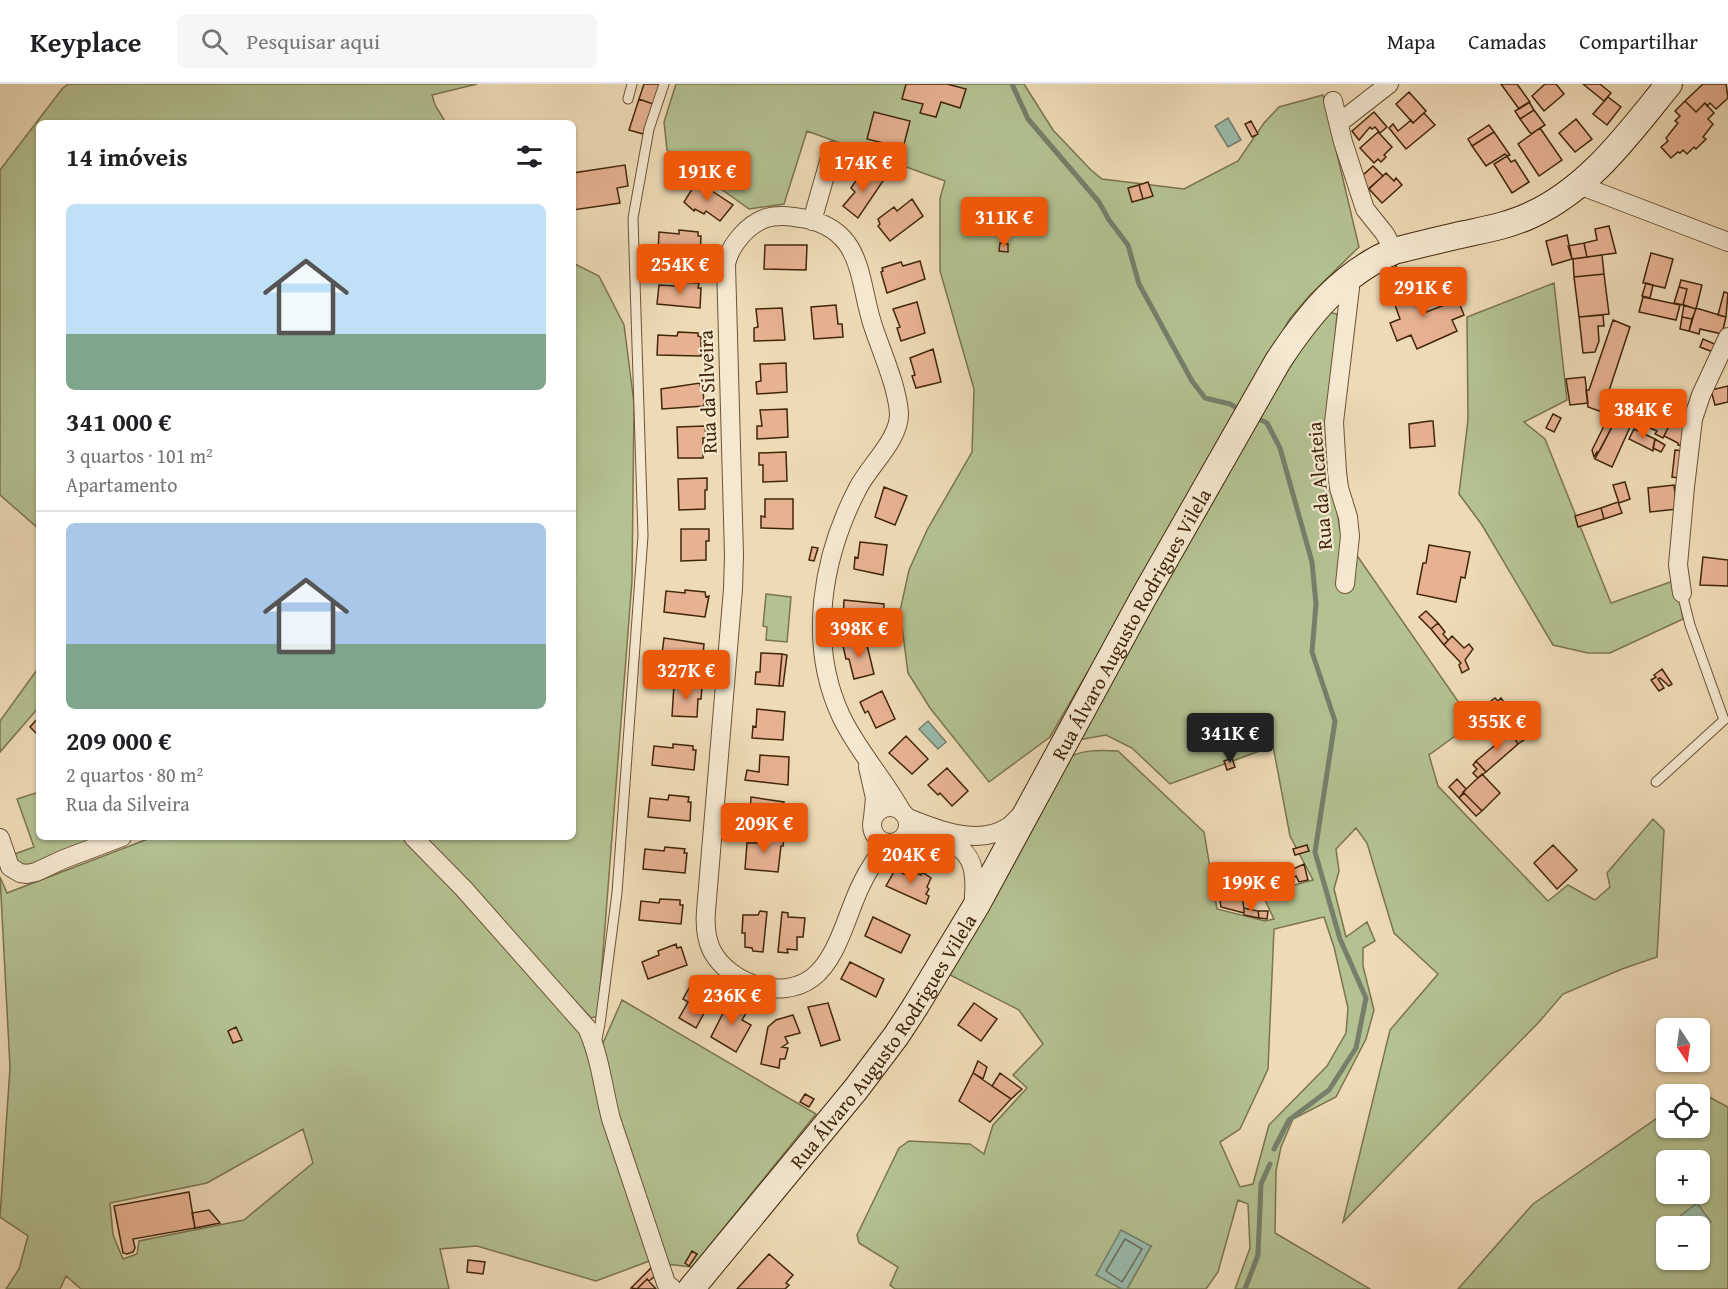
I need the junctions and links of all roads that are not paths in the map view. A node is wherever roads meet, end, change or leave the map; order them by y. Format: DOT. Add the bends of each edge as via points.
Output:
graph roads {
  1 [pos="632,84"];
  2 [pos="664,84"];
  3 [pos="1389,84"];
  4 [pos="1669,84"];
  5 [pos="628,99"];
  6 [pos="1333,101"];
  7 [pos="1339,123"];
  8 [pos="832,151"];
  9 [pos="1579,185"];
  10 [pos="812,220"];
  11 [pos="1728,242"];
  12 [pos="1394,250"];
  13 [pos="1348,277"];
  14 [pos="1728,338"];
  15 [pos="1345,584"];
  16 [pos="1682,593"];
  17 [pos="1726,718"];
  18 [pos="864,754"];
  19 [pos="1656,782"];
  20 [pos="1031,804"];
  21 [pos="904,814"];
  22 [pos="873,823"];
  23 [pos="974,835"];
  24 [pos="0,838"];
  25 [pos="114,840"];
  26 [pos="416,840"];
  27 [pos="892,843"];
  28 [pos="1002,858"];
  29 [pos="970,861"];
  30 [pos="861,885"];
  31 [pos="973,912"];
  32 [pos="595,1045"];
  33 [pos="673,1289"];
  34 [pos="691,1289"];
  1 -- 5 [label="lane"];
  2 -- 32 [label="lane" via="649,129 633,219 643,536 617,893"];
  3 -- 7 [label="street"];
  4 -- 9 [label="main road, Rua Álvaro Augusto Rodrigues Vilela" via="1613,152"];
  6 -- 7 [label="street"];
  7 -- 12 [label="street" via="1365,209"];
  8 -- 10 [label="street"];
  9 -- 11 [label="street"];
  9 -- 12 [label="main road, Rua Álvaro Augusto Rodrigues Vilela" via="1518,221"];
  10 -- 18 [label="street, Rua da Silveira" via="835,229 856,259 899,412 894,435 851,501 832,553 825,587 822,635 828,674 841,716"];
  10 -- 30 [label="street, Rua da Silveira" via="786,215 758,222 735,243 726,264 734,555 705,911 712,950 734,974 757,986 780,990 801,984 813,978 830,958"];
  12 -- 13 [label="main road, Rua Álvaro Augusto Rodrigues Vilela"];
  13 -- 15 [label="street, Rua da Alcateia" via="1350,288 1334,422 1336,472 1350,536"];
  13 -- 20 [label="main road, Rua Álvaro Augusto Rodrigues Vilela" via="1298,330 1278,361"];
  14 -- 16 [label="street" via="1693,419 1678,565"];
  16 -- 17 [label="lane" via="1690,625"];
  17 -- 19 [label="lane"];
  18 -- 21 [label="street, Rua da Silveira"];
  18 -- 22 [label="street, Rua da Silveira" via="871,773"];
  20 -- 23 [label="street" via="1008,827"];
  20 -- 28 [label="main road, Rua Álvaro Augusto Rodrigues Vilela"];
  21 -- 22 [label="street" via="898,808 886,807 876,813"];
  21 -- 23 [label="street" via="950,834"];
  21 -- 27 [label="street, Rua da Silveira" via="908,823 905,835"];
  22 -- 27 [label="street" via="878,838"];
  22 -- 30 [label="street, Rua da Silveira"];
  23 -- 28 [label="street" via="997,839"];
  24 -- 25 [label="street" via="10,867 27,874"];
  26 -- 32 [label="street" via="548,982 587,1028"];
  27 -- 29 [label="street" via="930,838 950,843"];
  27 -- 30 [label="street, Rua da Silveira"];
  28 -- 29 [label="street" via="982,866"];
  28 -- 31 [label="main road, Rua Álvaro Augusto Rodrigues Vilela"];
  29 -- 31 [label="street" via="975,876"];
  31 -- 34 [label="main road, Rua Álvaro Augusto Rodrigues Vilela" via="896,1036"];
  32 -- 33 [label="street" via="611,1119 666,1282"];
}
